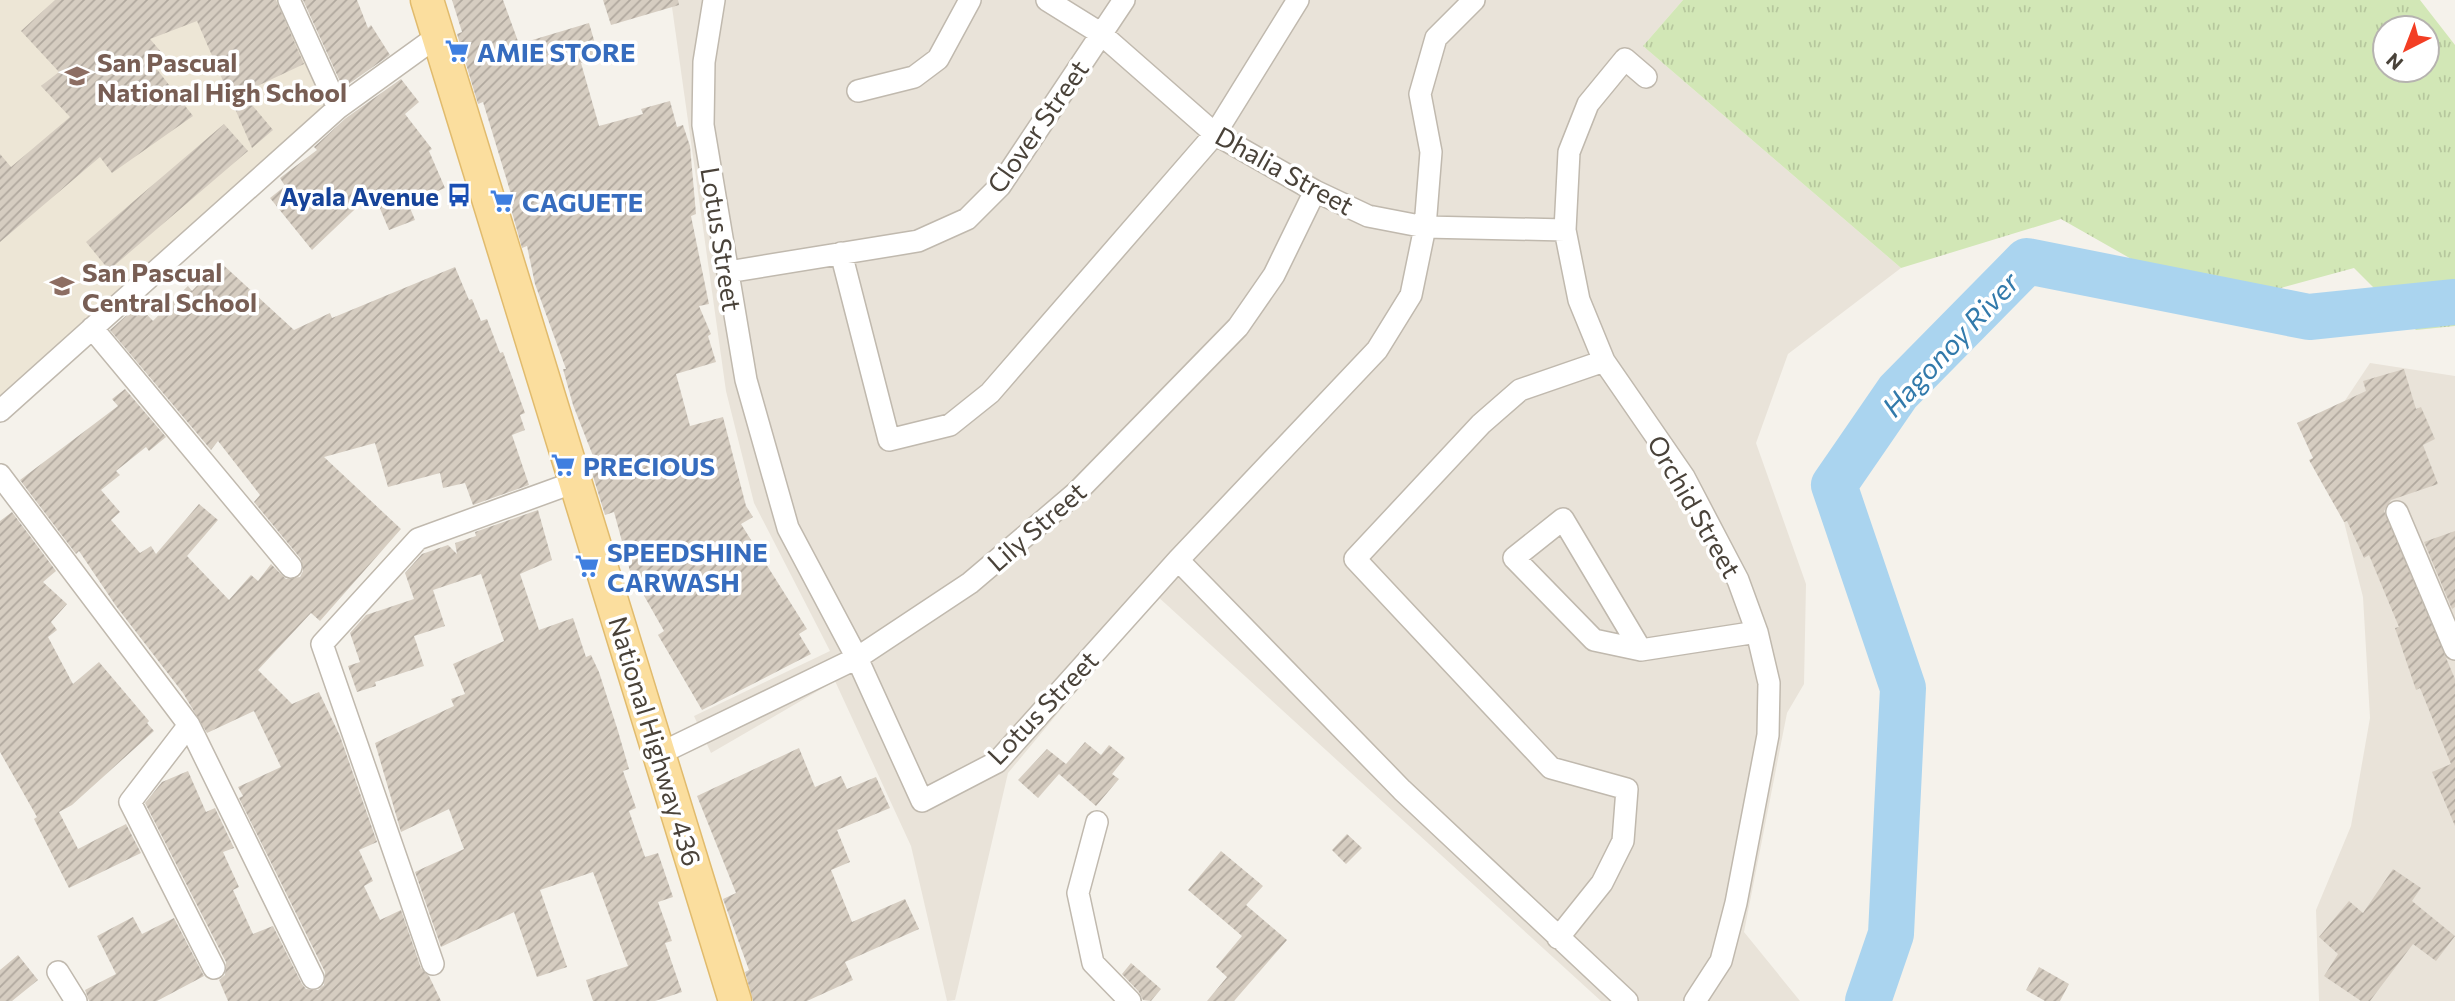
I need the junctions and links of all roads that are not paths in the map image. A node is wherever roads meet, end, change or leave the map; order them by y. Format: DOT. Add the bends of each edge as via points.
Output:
graph roads {
  1 [pos="289,0"];
  2 [pos="428,0"];
  3 [pos="714,0"];
  4 [pos="970,0"];
  5 [pos="1047,0"];
  6 [pos="1124,0"];
  7 [pos="1298,0"];
  8 [pos="1474,0"];
  9 [pos="1100,33"];
  10 [pos="439,35"];
  11 [pos="1646,77"];
  12 [pos="859,91"];
  13 [pos="338,108"];
  14 [pos="1215,134"];
  15 [pos="1315,191"];
  16 [pos="1425,227"];
  17 [pos="1565,230"];
  18 [pos="841,253"];
  19 [pos="728,272"];
  20 [pos="92,328"];
  21 [pos="1604,361"];
  22 [pos="0,411"];
  23 [pos="0,475"];
  24 [pos="575,482"];
  25 [pos="2397,512"];
  26 [pos="1178,560"];
  27 [pos="291,567"];
  28 [pos="1757,632"];
  29 [pos="2455,649"];
  30 [pos="1641,650"];
  31 [pos="857,658"];
  32 [pos="189,724"];
  33 [pos="661,753"];
  34 [pos="1097,822"];
  35 [pos="1558,938"];
  36 [pos="433,964"];
  37 [pos="214,968"];
  38 [pos="58,972"];
  39 [pos="313,978"];
  40 [pos="76,1001"];
  41 [pos="735,1001"];
  42 [pos="1130,1001"];
  43 [pos="1627,1001"];
  44 [pos="1695,1001"];
  1 -- 13 [label="street"];
  2 -- 10 [label="main road, National Highway 436"];
  3 -- 19 [label="street, Lotus Street" via="704,62 704,125"];
  4 -- 12 [label="street" via="938,59 914,78"];
  5 -- 9 [label="street, Dhalia Street"];
  6 -- 9 [label="street, Clover Street"];
  7 -- 14 [label="street"];
  8 -- 16 [label="street, Lotus Street" via="1436,38 1420,94 1431,152"];
  9 -- 14 [label="street, Dhalia Street"];
  9 -- 18 [label="street, Clover Street" via="1000,186 967,219 918,241"];
  10 -- 13 [label="street"];
  10 -- 24 [label="main road, National Highway 436"];
  11 -- 17 [label="street, Orchid Street" via="1625,59 1588,104 1569,152"];
  13 -- 20 [label="street"];
  14 -- 15 [label="street, Dhalia Street"];
  14 -- 18 [label="street" via="990,393 950,425 889,440"];
  15 -- 16 [label="street, Dhalia Street" via="1368,216"];
  15 -- 31 [label="street, Lily Street" via="1274,275 1238,327 1077,492 970,583"];
  16 -- 17 [label="street, Dhalia Street"];
  16 -- 26 [label="street, Lotus Street" via="1411,295 1377,350"];
  17 -- 21 [label="street, Orchid Street" via="1579,300"];
  18 -- 19 [label="street, Clover Street"];
  19 -- 31 [label="street, Lotus Street" via="746,380 789,528"];
  20 -- 22 [label="street"];
  20 -- 27 [label="street"];
  21 -- 28 [label="street, Orchid Street" via="1684,477 1738,580"];
  21 -- 35 [label="street" via="1520,390 1481,424 1355,559 1551,768 1627,789 1623,841 1602,883"];
  23 -- 32 [label="street"];
  24 -- 33 [label="main road, National Highway 436"];
  24 -- 36 [label="street" via="418,539 322,644"];
  25 -- 29 [label="street"];
  26 -- 31 [label="street, Lotus Street" via="997,761 922,801"];
  26 -- 35 [label="street" via="1402,790"];
  28 -- 30 [label="street"];
  28 -- 44 [label="street, Orchid Street" via="1769,683 1768,735 1721,961"];
  30 -- 30 [label="street" via="1594,639 1514,558 1563,519"];
  31 -- 33 [label="street, Lily Street"];
  32 -- 37 [label="street" via="130,802"];
  32 -- 39 [label="street"];
  33 -- 41 [label="main road, National Highway 436"];
  34 -- 42 [label="street" via="1078,893 1093,963"];
  35 -- 43 [label="street"];
  38 -- 40 [label="street"];
}
